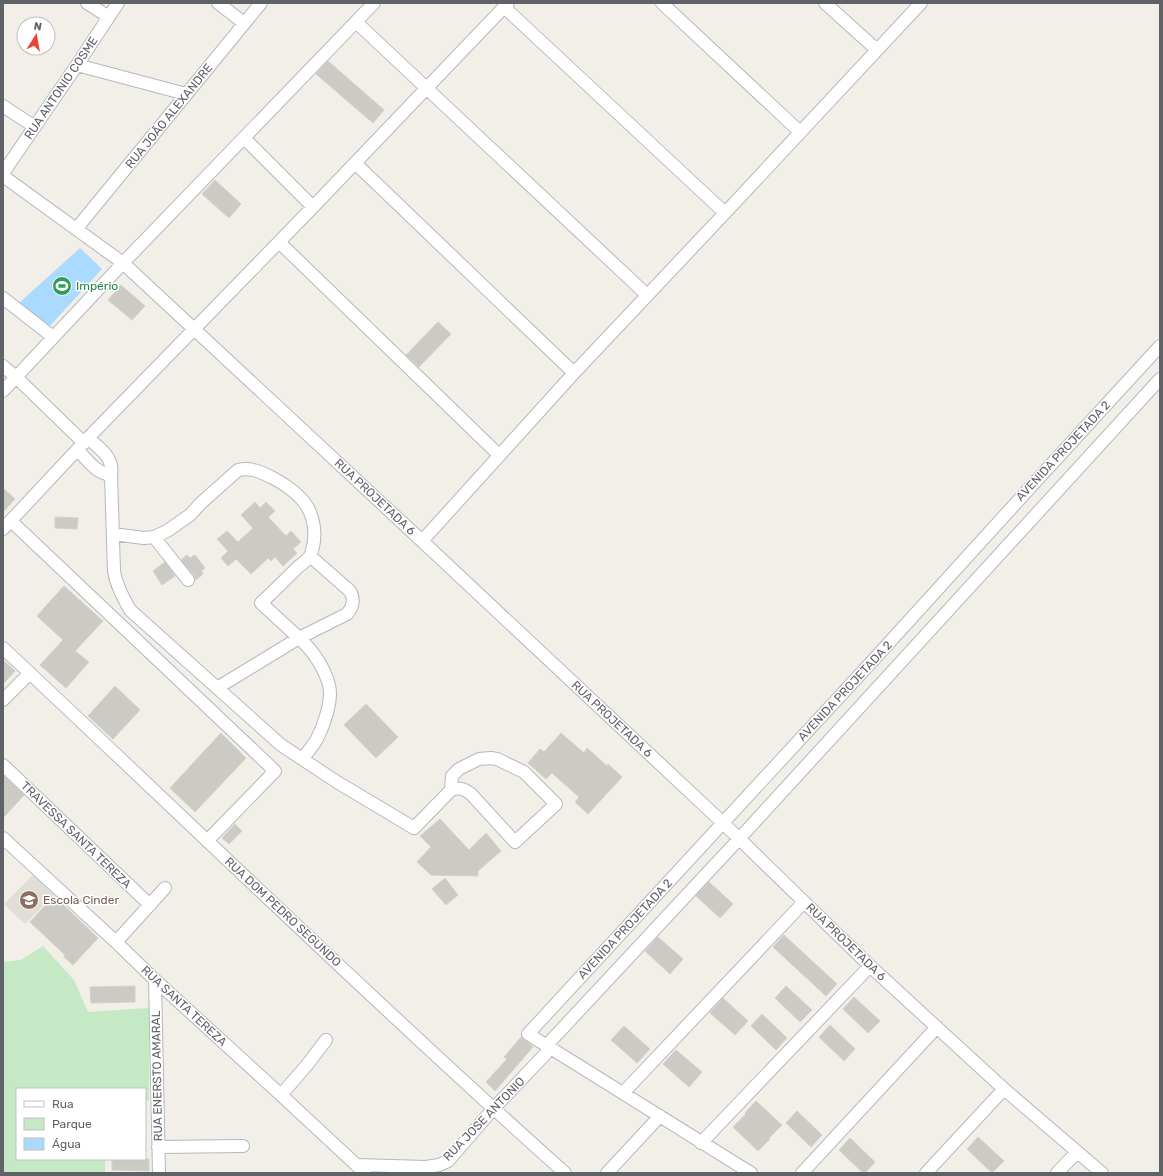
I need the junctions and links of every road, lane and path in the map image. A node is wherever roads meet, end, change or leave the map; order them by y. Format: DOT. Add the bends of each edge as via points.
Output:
graph roads {
  1 [pos="87,3"];
  2 [pos="118,3"];
  3 [pos="218,3"];
  4 [pos="261,3"];
  5 [pos="374,3"];
  6 [pos="662,3"];
  7 [pos="825,3"];
  8 [pos="921,3"];
  9 [pos="506,5"];
  10 [pos="108,17"];
  11 [pos="356,22"];
  12 [pos="244,23"];
  13 [pos="877,50"];
  14 [pos="77,65"];
  15 [pos="426,88"];
  16 [pos="186,94"];
  17 [pos="3,106"];
  18 [pos="35,127"];
  19 [pos="800,132"];
  20 [pos="244,138"];
  21 [pos="355,163"];
  22 [pos="3,173"];
  23 [pos="3,176"];
  24 [pos="313,207"];
  25 [pos="725,213"];
  26 [pos="76,228"];
  27 [pos="279,242"];
  28 [pos="123,263"];
  29 [pos="647,295"];
  30 [pos="3,298"];
  31 [pos="194,329"];
  32 [pos="53,337"];
  33 [pos="1160,346"];
  34 [pos="3,366"];
  35 [pos="574,373"];
  36 [pos="16,377"];
  37 [pos="1160,379"];
  38 [pos="3,391"];
  39 [pos="84,444"];
  40 [pos="499,455"];
  41 [pos="111,475"];
  42 [pos="7,525"];
  43 [pos="113,534"];
  44 [pos="154,537"];
  45 [pos="422,541"];
  46 [pos="310,556"];
  47 [pos="188,580"];
  48 [pos="299,638"];
  49 [pos="3,648"];
  50 [pos="30,673"];
  51 [pos="217,688"];
  52 [pos="3,700"];
  53 [pos="302,759"];
  54 [pos="3,766"];
  55 [pos="451,790"];
  56 [pos="723,823"];
  57 [pos="739,839"];
  58 [pos="206,841"];
  59 [pos="6,846"];
  60 [pos="165,888"];
  61 [pos="804,902"];
  62 [pos="150,905"];
  63 [pos="116,942"];
  64 [pos="870,966"];
  65 [pos="155,980"];
  66 [pos="937,1027"];
  67 [pos="326,1040"];
  68 [pos="549,1047"];
  69 [pos="1004,1089"];
  70 [pos="623,1093"];
  71 [pos="281,1095"];
  72 [pos="494,1109"];
  73 [pos="660,1116"];
  74 [pos="701,1143"];
  75 [pos="243,1146"];
  76 [pos="158,1147"];
  77 [pos="1077,1152"];
  78 [pos="361,1169"];
  79 [pos="159,1173"];
  80 [pos="565,1173"];
  81 [pos="608,1173"];
  82 [pos="751,1173"];
  83 [pos="802,1173"];
  84 [pos="926,1173"];
  85 [pos="1057,1173"];
  86 [pos="1102,1173"];
  1 -- 10 [label="street"];
  2 -- 10 [label="street, RUA ANTONIO COSME"];
  3 -- 12 [label="street"];
  4 -- 12 [label="street, RUA JOÃO ALEXANDRE"];
  5 -- 11 [label="street"];
  6 -- 19 [label="street"];
  7 -- 13 [label="street"];
  8 -- 13 [label="street"];
  9 -- 15 [label="street"];
  9 -- 25 [label="street"];
  10 -- 14 [label="street, RUA ANTONIO COSME"];
  11 -- 15 [label="street"];
  11 -- 20 [label="street"];
  12 -- 16 [label="street, RUA JOÃO ALEXANDRE"];
  13 -- 19 [label="street"];
  14 -- 16 [label="street"];
  14 -- 18 [label="street, RUA ANTONIO COSME"];
  15 -- 21 [label="street"];
  15 -- 29 [label="street"];
  16 -- 26 [label="street, RUA JOÃO ALEXANDRE"];
  17 -- 18 [label="street"];
  18 -- 22 [label="street, RUA ANTONIO COSME"];
  19 -- 25 [label="street"];
  20 -- 24 [label="street"];
  20 -- 28 [label="street"];
  21 -- 24 [label="street"];
  21 -- 35 [label="street"];
  23 -- 26 [label="street, RUA PROJETADA 6"];
  24 -- 27 [label="street"];
  25 -- 29 [label="street"];
  26 -- 28 [label="street, RUA PROJETADA 6"];
  27 -- 31 [label="street"];
  27 -- 40 [label="street"];
  28 -- 31 [label="street, RUA PROJETADA 6"];
  28 -- 32 [label="street"];
  29 -- 35 [label="street"];
  30 -- 32 [label="street"];
  31 -- 39 [label="street"];
  31 -- 45 [label="street, RUA PROJETADA 6"];
  32 -- 36 [label="street"];
  33 -- 56 [label="street, AVENIDA PROJETADA 2"];
  34 -- 36 [label="street"];
  35 -- 40 [label="street"];
  36 -- 38 [label="street"];
  36 -- 39 [label="street"];
  37 -- 57 [label="street, AVENIDA PROJETADA 2"];
  39 -- 41 [label="street" via="94,468"];
  39 -- 41 [label="street" via="110,460"];
  39 -- 42 [label="street"];
  40 -- 45 [label="street"];
  41 -- 43 [label="street"];
  42 -- 58 [label="street" via="275,771"];
  43 -- 44 [label="street"];
  43 -- 51 [label="street" via="116,582 130,610"];
  44 -- 46 [label="street" via="184,520 238,470 250,469 276,480 304,501 311,514 314,529"];
  44 -- 47 [label="street"];
  45 -- 56 [label="street, RUA PROJETADA 6"];
  46 -- 48 [label="street" via="261,603"];
  46 -- 48 [label="street" via="350,591 353,603 346,614"];
  48 -- 51 [label="street"];
  48 -- 53 [label="street" via="320,664 329,685 330,702 317,739"];
  49 -- 50 [label="street, RUA DOM PEDRO SEGUNDO"];
  50 -- 52 [label="street"];
  50 -- 58 [label="street, RUA DOM PEDRO SEGUNDO"];
  51 -- 53 [label="street" via="281,745"];
  53 -- 55 [label="street" via="414,828"];
  54 -- 62 [label="street, TRAVESSA SANTA TEREZA"];
  55 -- 55 [label="street" via="464,789 471,794 515,842 556,804 524,772 491,758 479,758 459,769 452,776"];
  56 -- 57 [label="street, RUA PROJETADA 6"];
  56 -- 68 [label="street, AVENIDA PROJETADA 2" via="528,1034"];
  57 -- 61 [label="street, RUA PROJETADA 6"];
  57 -- 68 [label="street, AVENIDA PROJETADA 2"];
  58 -- 72 [label="street, RUA DOM PEDRO SEGUNDO"];
  59 -- 63 [label="street, RUA SANTA TEREZA"];
  60 -- 62 [label="street"];
  61 -- 64 [label="street, RUA PROJETADA 6"];
  61 -- 70 [label="street"];
  62 -- 63 [label="street"];
  63 -- 65 [label="street, RUA SANTA TEREZA"];
  64 -- 66 [label="street, RUA PROJETADA 6"];
  64 -- 74 [label="street"];
  65 -- 71 [label="street, RUA SANTA TEREZA"];
  65 -- 76 [label="street, RUA ENERSTO AMARAL"];
  66 -- 69 [label="street, RUA PROJETADA 6"];
  66 -- 83 [label="street"];
  67 -- 71 [label="street"];
  68 -- 70 [label="street"];
  68 -- 72 [label="street, RUA JOSE ANTONIO"];
  69 -- 77 [label="street, RUA PROJETADA 6"];
  69 -- 84 [label="street"];
  70 -- 73 [label="street"];
  71 -- 78 [label="street, RUA SANTA TEREZA"];
  72 -- 78 [label="street, RUA JOSE ANTONIO" via="448,1161 426,1167"];
  72 -- 80 [label="street, RUA DOM PEDRO SEGUNDO"];
  73 -- 74 [label="street"];
  73 -- 81 [label="street"];
  74 -- 82 [label="street"];
  75 -- 76 [label="street"];
  76 -- 79 [label="street, RUA ENERSTO AMARAL"];
  77 -- 85 [label="street"];
  77 -- 86 [label="street, RUA PROJETADA 6"];
}
